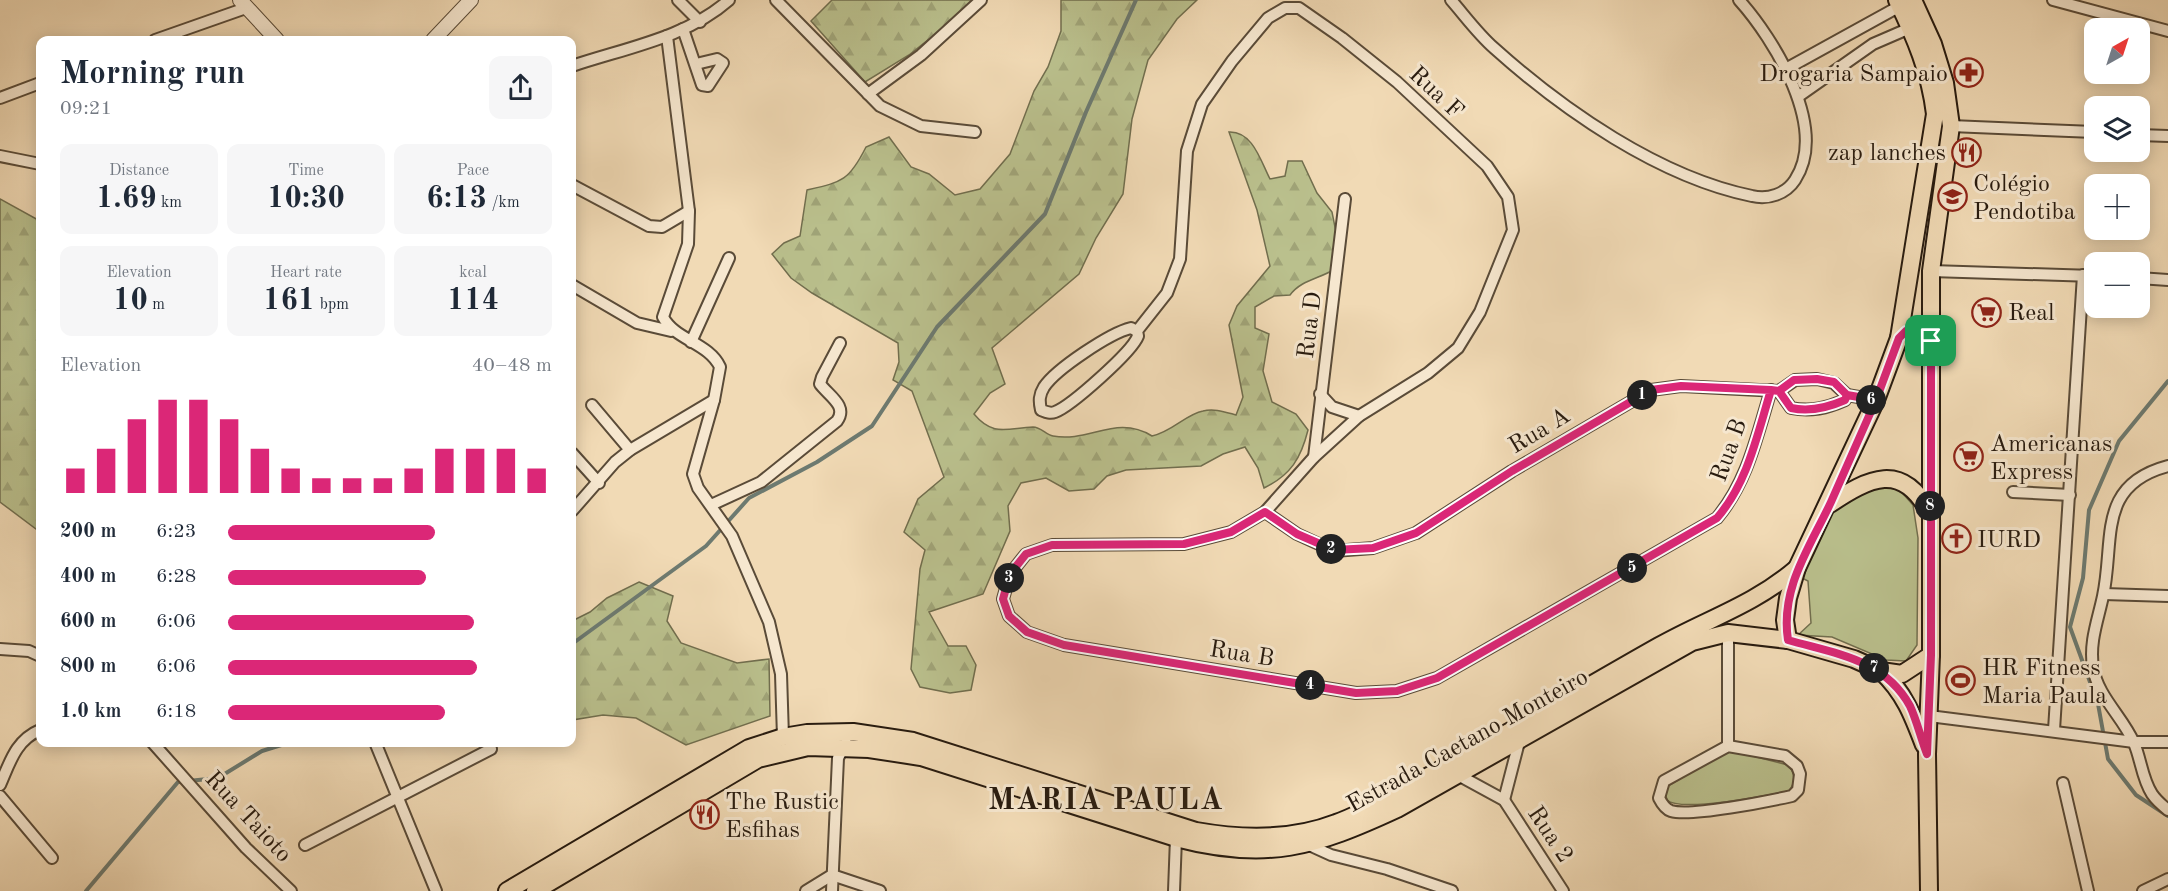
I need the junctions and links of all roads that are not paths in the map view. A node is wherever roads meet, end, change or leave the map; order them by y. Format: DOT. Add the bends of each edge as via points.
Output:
graph roads {
  1 [pos="471,0"];
  2 [pos="678,0"];
  3 [pos="729,0"];
  4 [pos="776,0"];
  5 [pos="981,0"];
  6 [pos="1451,0"];
  7 [pos="1739,0"];
  8 [pos="2054,0"];
  9 [pos="1903,2"];
  10 [pos="243,4"];
  11 [pos="700,22"];
  12 [pos="1910,28"];
  13 [pos="683,29"];
  14 [pos="2168,31"];
  15 [pos="174,36"];
  16 [pos="273,36"];
  17 [pos="437,36"];
  18 [pos="667,36"];
  19 [pos="696,64"];
  20 [pos="576,65"];
  21 [pos="1784,70"];
  22 [pos="36,85"];
  23 [pos="868,94"];
  24 [pos="1799,96"];
  25 [pos="0,99"];
  26 [pos="1951,126"];
  27 [pos="975,132"];
  28 [pos="2084,132"];
  29 [pos="2150,135"];
  30 [pos="2168,136"];
  31 [pos="0,156"];
  32 [pos="36,163"];
  33 [pos="576,187"];
  34 [pos="1345,199"];
  35 [pos="689,211"];
  36 [pos="729,258"];
  37 [pos="1931,271"];
  38 [pos="2084,276"];
  39 [pos="2150,279"];
  40 [pos="2168,280"];
  41 [pos="576,287"];
  42 [pos="2085,318"];
  43 [pos="671,331"];
  44 [pos="1137,331"];
  45 [pos="1899,338"];
  46 [pos="1931,341"];
  47 [pos="691,342"];
  48 [pos="840,343"];
  49 [pos="1775,391"];
  50 [pos="1320,394"];
  51 [pos="1847,395"];
  52 [pos="714,400"];
  53 [pos="1876,400"];
  54 [pos="592,405"];
  55 [pos="1359,416"];
  56 [pos="630,450"];
  57 [pos="576,457"];
  58 [pos="1314,457"];
  59 [pos="2168,466"];
  60 [pos="599,483"];
  61 [pos="2013,492"];
  62 [pos="2070,495"];
  63 [pos="1829,504"];
  64 [pos="711,505"];
  65 [pos="576,507"];
  66 [pos="1265,512"];
  67 [pos="1930,513"];
  68 [pos="1797,568"];
  69 [pos="2104,594"];
  70 [pos="2168,596"];
  71 [pos="1728,633"];
  72 [pos="1788,640"];
  73 [pos="0,649"];
  74 [pos="36,654"];
  75 [pos="1931,655"];
  76 [pos="1881,671"];
  77 [pos="1929,716"];
  78 [pos="2054,730"];
  79 [pos="36,732"];
  80 [pos="853,732"];
  81 [pos="783,736"];
  82 [pos="1519,742"];
  83 [pos="2134,742"];
  84 [pos="2168,742"];
  85 [pos="1728,746"];
  86 [pos="157,747"];
  87 [pos="377,747"];
  88 [pos="843,747"];
  89 [pos="491,749"];
  90 [pos="1927,754"];
  91 [pos="1461,776"];
  92 [pos="2063,783"];
  93 [pos="0,785"];
  94 [pos="0,796"];
  95 [pos="396,798"];
  96 [pos="1504,800"];
  97 [pos="2168,810"];
  98 [pos="1176,838"];
  99 [pos="305,845"];
  100 [pos="1310,845"];
  101 [pos="52,858"];
  102 [pos="832,875"];
  103 [pos="2168,879"];
  104 [pos="291,891"];
  105 [pos="435,891"];
  106 [pos="507,891"];
  107 [pos="535,891"];
  108 [pos="806,891"];
  109 [pos="832,891"];
  110 [pos="880,891"];
  111 [pos="1174,891"];
  112 [pos="1452,891"];
  113 [pos="1563,891"];
  114 [pos="1929,891"];
  115 [pos="2088,891"];
  116 [pos="2143,891"];
  1 -- 17 [label="street"];
  2 -- 11 [label="street"];
  3 -- 11 [label="street"];
  4 -- 23 [label="street"];
  5 -- 23 [label="street" via="921,55"];
  6 -- 24 [label="street" via="1493,47 1622,145 1668,169 1753,197 1776,196 1792,185 1803,169 1807,141"];
  7 -- 21 [label="street" via="1757,20"];
  8 -- 14 [label="street"];
  9 -- 12 [label="main road"];
  9 -- 21 [label="street"];
  9 -- 26 [label="main road" via="1933,44 1945,83"];
  10 -- 15 [label="street"];
  10 -- 16 [label="street"];
  11 -- 13 [label="street"];
  12 -- 24 [label="street" via="1873,44"];
  12 -- 45 [label="main road" via="1930,81 1935,114"];
  13 -- 18 [label="street"];
  13 -- 19 [label="street"];
  18 -- 20 [label="street"];
  18 -- 35 [label="street"];
  21 -- 24 [label="street"];
  22 -- 25 [label="street"];
  23 -- 27 [label="street" via="895,116 921,126"];
  26 -- 28 [label="street"];
  26 -- 37 [label="main road"];
  29 -- 30 [label="street"];
  31 -- 32 [label="street"];
  33 -- 35 [label="street" via="649,226 662,227"];
  34 -- 50 [label="street, Rua D"];
  35 -- 43 [label="street" via="688,244 663,317"];
  36 -- 47 [label="street"];
  37 -- 38 [label="street"];
  37 -- 46 [label="main road"];
  39 -- 40 [label="street"];
  41 -- 43 [label="street" via="637,323"];
  42 -- 62 [label="street"];
  43 -- 47 [label="street"];
  44 -- 44 [label="street, Rua F" via="1131,328 1117,333 1052,378 1041,394 1041,410 1054,412 1076,397 1127,353 1135,344"];
  44 -- 55 [label="street, Rua F" via="1167,293 1180,259 1188,151 1202,104 1268,18 1285,8 1299,8 1397,82 1487,166 1508,197 1513,230 1480,312 1458,348 1428,373"];
  45 -- 46 [label="main road" via="1918,328"];
  45 -- 53 [label="main road"];
  46 -- 67 [label="main road"];
  47 -- 52 [label="street" via="714,357 720,367"];
  48 -- 64 [label="street" via="820,384 841,407 841,416 761,482"];
  49 -- 51 [label="street, Rua A" via="1794,380 1817,379 1834,382"];
  49 -- 51 [label="street" via="1791,408 1804,410 1833,406"];
  49 -- 66 [label="street, Rua A" via="1681,386 1651,390 1521,465 1416,533 1373,548 1334,550 1297,534"];
  49 -- 66 [label="street, Rua B" via="1748,466 1732,500 1717,518 1490,650 1437,678 1397,691 1356,693 1064,645 1027,632 1009,616 1003,599 1005,591 1010,574 1026,554 1052,545 1184,544 1231,532"];
  50 -- 55 [label="street" via="1332,407"];
  50 -- 58 [label="street, Rua D"];
  51 -- 53 [label="street"];
  52 -- 56 [label="street"];
  52 -- 64 [label="street" via="693,474"];
  53 -- 63 [label="main road"];
  54 -- 56 [label="street"];
  55 -- 58 [label="street, Rua F"];
  56 -- 60 [label="street"];
  57 -- 60 [label="street"];
  58 -- 66 [label="street, Rua F"];
  59 -- 69 [label="street" via="2146,472 2120,499 2112,520"];
  60 -- 65 [label="street"];
  61 -- 62 [label="street"];
  62 -- 78 [label="street"];
  63 -- 67 [label="main road" via="1871,479 1885,477 1903,482 1919,494"];
  63 -- 68 [label="main road"];
  64 -- 81 [label="street" via="732,536 769,622 781,674"];
  67 -- 75 [label="main road"];
  68 -- 72 [label="main road" via="1785,620"];
  68 -- 80 [label="main road, Estrada Caetano Monteiro" via="1760,597 1661,645 1453,764 1336,824 1302,832 1228,837 1196,831 913,741"];
  69 -- 70 [label="street"];
  69 -- 83 [label="street" via="2091,648 2093,670"];
  71 -- 72 [label="main road, Estrada Caetano Monteiro"];
  71 -- 82 [label="main road, Estrada Caetano Monteiro" via="1692,642"];
  71 -- 85 [label="street"];
  72 -- 76 [label="main road, Estrada Caetano Monteiro"];
  73 -- 74 [label="street"];
  75 -- 76 [label="main road, Estrada Caetano Monteiro" via="1902,674"];
  75 -- 77 [label="main road"];
  76 -- 90 [label="main road, Estrada Caetano Monteiro" via="1911,708"];
  77 -- 78 [label="street"];
  77 -- 90 [label="main road"];
  78 -- 83 [label="street"];
  79 -- 93 [label="street" via="14,751"];
  80 -- 81 [label="main road, Estrada Caetano Monteiro"];
  80 -- 88 [label="street"];
  81 -- 106 [label="main road, Estrada Caetano Monteiro" via="749,748"];
  82 -- 91 [label="main road, Estrada Caetano Monteiro"];
  82 -- 96 [label="street, Rua 2"];
  83 -- 84 [label="street"];
  83 -- 97 [label="street" via="2152,795"];
  85 -- 85 [label="street" via="1664,781 1659,798 1666,808 1677,812 1742,807 1792,796 1798,790 1800,774 1792,760"];
  86 -- 104 [label="street, Rua Taioto" via="246,848"];
  87 -- 95 [label="street"];
  88 -- 98 [label="main road, Estrada Caetano Monteiro" via="921,757"];
  88 -- 102 [label="street" via="838,758"];
  88 -- 107 [label="main road, Estrada Caetano Monteiro" via="808,747 758,759"];
  89 -- 95 [label="street"];
  90 -- 114 [label="main road"];
  91 -- 96 [label="street, Rua 2"];
  91 -- 100 [label="main road, Estrada Caetano Monteiro" via="1349,832"];
  92 -- 115 [label="street"];
  94 -- 101 [label="street"];
  95 -- 99 [label="street"];
  95 -- 105 [label="street"];
  96 -- 113 [label="street, Rua 2"];
  98 -- 100 [label="main road, Estrada Caetano Monteiro" via="1207,846 1260,851"];
  98 -- 111 [label="street"];
  100 -- 112 [label="street" via="1331,855"];
  102 -- 108 [label="street"];
  102 -- 109 [label="street"];
  102 -- 110 [label="street"];
  103 -- 116 [label="street"];
}
